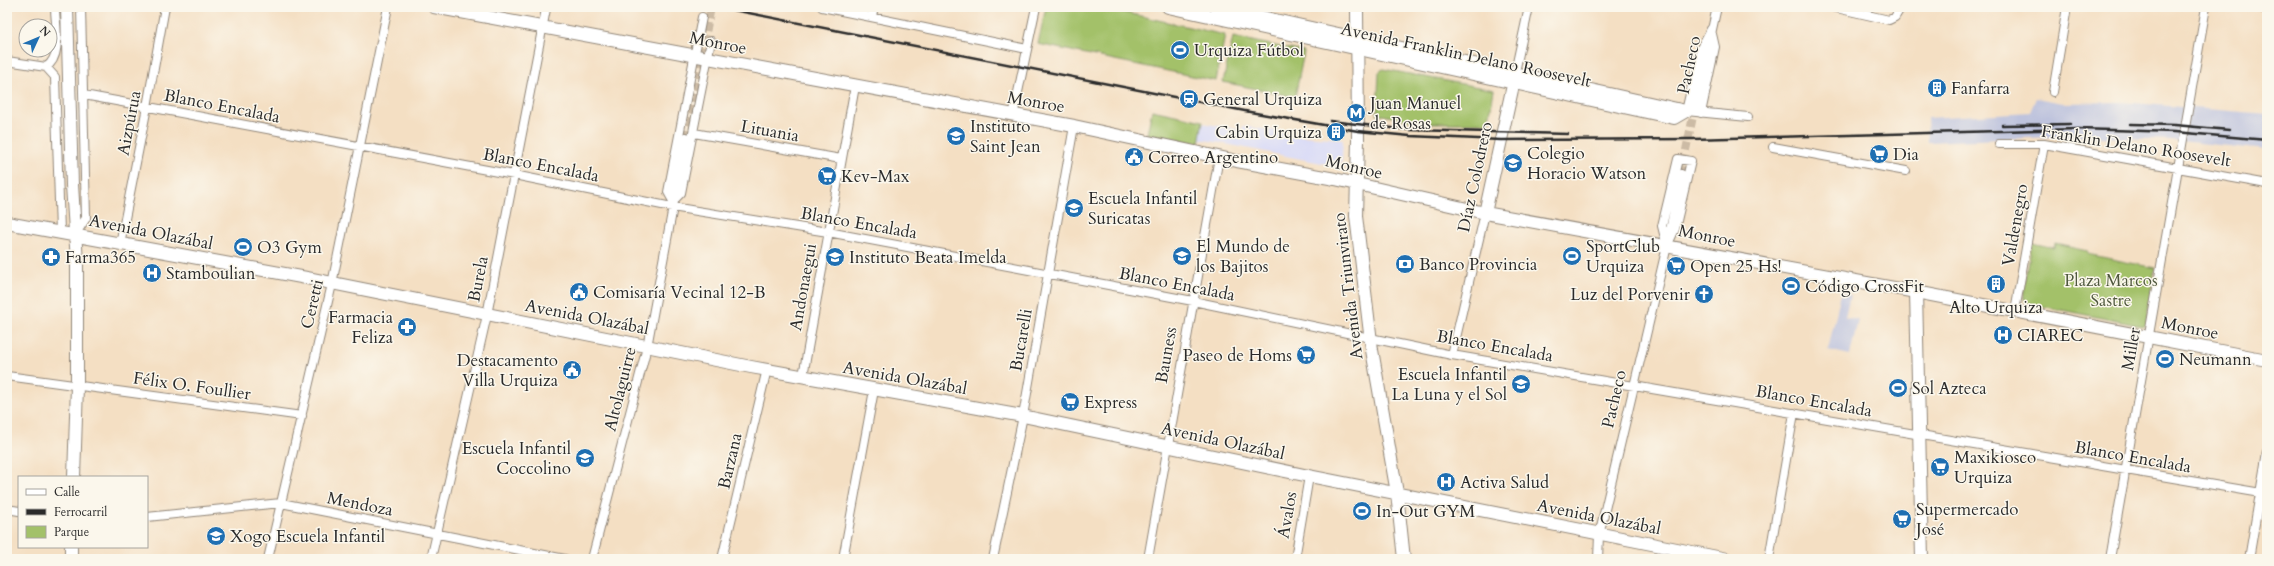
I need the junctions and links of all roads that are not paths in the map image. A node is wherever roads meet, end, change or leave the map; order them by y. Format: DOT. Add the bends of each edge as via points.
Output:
graph roads {
  1 [pos="55,7"];
  2 [pos="67,7"];
  3 [pos="81,7"];
  4 [pos="164,7"];
  5 [pos="388,7"];
  6 [pos="434,7"];
  7 [pos="542,7"];
  8 [pos="822,7"];
  9 [pos="874,7"];
  10 [pos="1036,7"];
  11 [pos="1168,7"];
  12 [pos="1216,7"];
  13 [pos="1357,7"];
  14 [pos="1529,7"];
  15 [pos="1717,7"];
  16 [pos="1832,7"];
  17 [pos="1901,7"];
  18 [pos="2067,7"];
  19 [pos="2206,7"];
  20 [pos="2254,7"];
  21 [pos="2267,9"];
  22 [pos="1200,10"];
  23 [pos="702,17"];
  24 [pos="872,17"];
  25 [pos="542,28"];
  26 [pos="1712,30"];
  27 [pos="710,42"];
  28 [pos="1358,43"];
  29 [pos="1027,49"];
  30 [pos="694,56"];
  31 [pos="707,59"];
  32 [pos="7,61"];
  33 [pos="46,67"];
  34 [pos="1514,78"];
  35 [pos="855,86"];
  36 [pos="2052,92"];
  37 [pos="84,95"];
  38 [pos="147,107"];
  39 [pos="1694,111"];
  40 [pos="1013,116"];
  41 [pos="1748,117"];
  42 [pos="1074,126"];
  43 [pos="694,133"];
  44 [pos="686,138"];
  45 [pos="1999,144"];
  46 [pos="2044,144"];
  47 [pos="360,147"];
  48 [pos="1773,147"];
  49 [pos="1219,157"];
  50 [pos="841,159"];
  51 [pos="2178,168"];
  52 [pos="1906,171"];
  53 [pos="1681,174"];
  54 [pos="514,175"];
  55 [pos="2267,184"];
  56 [pos="1356,185"];
  57 [pos="673,204"];
  58 [pos="1485,213"];
  59 [pos="7,223"];
  60 [pos="60,232"];
  61 [pos="828,232"];
  62 [pos="75,235"];
  63 [pos="120,244"];
  64 [pos="1666,246"];
  65 [pos="1048,274"];
  66 [pos="332,284"];
  67 [pos="1916,292"];
  68 [pos="1193,302"];
  69 [pos="2015,311"];
  70 [pos="487,316"];
  71 [pos="1370,337"];
  72 [pos="2149,337"];
  73 [pos="647,346"];
  74 [pos="1452,355"];
  75 [pos="2267,360"];
  76 [pos="767,369"];
  77 [pos="7,376"];
  78 [pos="803,376"];
  79 [pos="77,386"];
  80 [pos="1632,386"];
  81 [pos="874,390"];
  82 [pos="1794,413"];
  83 [pos="302,416"];
  84 [pos="1023,416"];
  85 [pos="1919,435"];
  86 [pos="1168,447"];
  87 [pos="2267,452"];
  88 [pos="2125,471"];
  89 [pos="74,476"];
  90 [pos="1309,476"];
  91 [pos="1397,493"];
  92 [pos="2264,494"];
  93 [pos="281,503"];
  94 [pos="7,509"];
  95 [pos="18,511"];
  96 [pos="148,517"];
  97 [pos="437,534"];
  98 [pos="1599,535"];
  99 [pos="71,548"];
  100 [pos="71,559"];
  101 [pos="268,559"];
  102 [pos="432,559"];
  103 [pos="565,559"];
  104 [pos="592,559"];
  105 [pos="722,559"];
  106 [pos="844,559"];
  107 [pos="993,559"];
  108 [pos="1148,559"];
  109 [pos="1295,559"];
  110 [pos="1404,559"];
  111 [pos="1598,559"];
  112 [pos="1727,559"];
  113 [pos="1769,559"];
  114 [pos="1922,559"];
  115 [pos="2110,559"];
  116 [pos="2249,559"];
  1 -- 33 [label="street" via="56,52 52,63"];
  2 -- 62 [label="main road"];
  3 -- 37 [label="street"];
  4 -- 38 [label="street, Aizpúrua"];
  5 -- 47 [label="street, Ceretti"];
  6 -- 25 [label="main road, Monroe"];
  7 -- 25 [label="street, Burela" via="546,9"];
  8 -- 24 [label="street"];
  9 -- 24 [label="street"];
  10 -- 29 [label="street"];
  11 -- 22 [label="main road, Avenida Franklin Delano Roosevelt"];
  12 -- 28 [label="main road, Avenida Franklin Delano Roosevelt"];
  13 -- 28 [label="main road, Avenida Triunvirato"];
  14 -- 34 [label="street, Díaz Colodrero"];
  15 -- 26 [label="street, Pacheco"];
  16 -- 17 [label="street" via="1889,20 1895,17"];
  18 -- 36 [label="street"];
  19 -- 51 [label="street, Miller"];
  20 -- 21 [label="street"];
  22 -- 28 [label="main road, Avenida Franklin Delano Roosevelt"];
  23 -- 30 [label="street, Altolaguirre"];
  24 -- 29 [label="street"];
  25 -- 30 [label="main road, Monroe"];
  25 -- 54 [label="street, Burela"];
  26 -- 39 [label="street, Pacheco" via="1701,48"];
  26 -- 39 [label="street, Pacheco" via="1715,47"];
  27 -- 31 [label="street, Altolaguirre"];
  28 -- 34 [label="main road, Avenida Franklin Delano Roosevelt"];
  28 -- 56 [label="main road, Avenida Triunvirato"];
  29 -- 40 [label="street"];
  30 -- 31 [label="main road, Monroe"];
  30 -- 57 [label="street, Altolaguirre" via="668,192"];
  31 -- 35 [label="main road, Monroe"];
  31 -- 43 [label="street, Altolaguirre"];
  32 -- 33 [label="street"];
  33 -- 60 [label="street" via="51,71 56,83"];
  34 -- 39 [label="main road, Avenida Franklin Delano Roosevelt"];
  34 -- 58 [label="main road, Díaz Colodrero"];
  35 -- 40 [label="main road, Monroe"];
  35 -- 50 [label="street, Andonaegui"];
  37 -- 38 [label="street, Blanco Encalada"];
  37 -- 62 [label="street" via="86,218"];
  38 -- 47 [label="street, Blanco Encalada"];
  38 -- 63 [label="street, Aizpúrua"];
  39 -- 41 [label="street, Avenida Franklin Delano Roosevelt"];
  40 -- 42 [label="main road, Monroe"];
  42 -- 49 [label="main road, Monroe"];
  42 -- 65 [label="street, Bucarelli"];
  43 -- 50 [label="street, Lituania"];
  43 -- 57 [label="street, Altolaguirre" via="681,193"];
  44 -- 57 [label="street, Altolaguirre"];
  45 -- 46 [label="street, Franklin Delano Roosevelt"];
  46 -- 51 [label="street, Franklin Delano Roosevelt"];
  46 -- 69 [label="street, Valdenegro"];
  47 -- 54 [label="street, Blanco Encalada"];
  47 -- 66 [label="street, Ceretti"];
  48 -- 52 [label="street"];
  49 -- 56 [label="main road, Monroe"];
  49 -- 68 [label="street, Bauness"];
  50 -- 61 [label="street, Andonaegui"];
  51 -- 55 [label="street, Franklin Delano Roosevelt"];
  51 -- 72 [label="street, Miller"];
  53 -- 64 [label="street, Pacheco"];
  54 -- 57 [label="street, Blanco Encalada"];
  54 -- 70 [label="street, Burela"];
  56 -- 58 [label="main road, Monroe"];
  56 -- 71 [label="main road, Avenida Triunvirato" via="1358,237"];
  57 -- 61 [label="street, Blanco Encalada"];
  57 -- 73 [label="street, Altolaguirre"];
  58 -- 64 [label="main road, Monroe"];
  58 -- 74 [label="street, Díaz Colodrero"];
  59 -- 60 [label="main road, Avenida Olazábal"];
  60 -- 62 [label="main road, Avenida Olazábal"];
  61 -- 65 [label="street, Blanco Encalada"];
  61 -- 78 [label="street, Andonaegui"];
  62 -- 63 [label="main road, Avenida Olazábal"];
  62 -- 79 [label="main road"];
  63 -- 66 [label="main road, Avenida Olazábal"];
  64 -- 64 [label="street, Pacheco" via="1675,229 1691,161 1678,158 1662,226"];
  64 -- 67 [label="main road, Monroe"];
  64 -- 80 [label="street, Pacheco"];
  65 -- 68 [label="street, Blanco Encalada"];
  65 -- 84 [label="street, Bucarelli"];
  66 -- 70 [label="main road, Avenida Olazábal"];
  66 -- 83 [label="street, Ceretti"];
  67 -- 69 [label="main road, Monroe"];
  67 -- 85 [label="main road"];
  68 -- 71 [label="street, Blanco Encalada"];
  68 -- 86 [label="street, Bauness"];
  69 -- 72 [label="main road, Monroe"];
  70 -- 73 [label="main road, Avenida Olazábal"];
  70 -- 97 [label="street, Burela"];
  71 -- 74 [label="street, Blanco Encalada"];
  71 -- 91 [label="main road, Avenida Triunvirato"];
  72 -- 75 [label="main road, Monroe"];
  72 -- 88 [label="street, Miller"];
  73 -- 76 [label="main road, Avenida Olazábal"];
  73 -- 104 [label="street, Altolaguirre"];
  74 -- 80 [label="street, Blanco Encalada"];
  76 -- 78 [label="main road, Avenida Olazábal"];
  76 -- 105 [label="street, Barzana"];
  77 -- 79 [label="street, Félix O. Foullier"];
  78 -- 81 [label="main road, Avenida Olazábal"];
  79 -- 83 [label="street, Félix O. Foullier"];
  79 -- 89 [label="main road"];
  80 -- 82 [label="street, Blanco Encalada"];
  80 -- 98 [label="street, Pacheco"];
  81 -- 84 [label="main road, Avenida Olazábal"];
  81 -- 106 [label="street"];
  82 -- 85 [label="street, Blanco Encalada"];
  82 -- 113 [label="street"];
  83 -- 93 [label="street, Ceretti"];
  84 -- 86 [label="main road, Avenida Olazábal"];
  84 -- 107 [label="street, Bucarelli"];
  85 -- 88 [label="street, Blanco Encalada"];
  85 -- 114 [label="main road"];
  86 -- 90 [label="main road, Avenida Olazábal"];
  86 -- 108 [label="street, Bauness"];
  87 -- 92 [label="street"];
  88 -- 92 [label="street, Blanco Encalada"];
  88 -- 115 [label="street, Miller"];
  90 -- 91 [label="main road, Avenida Olazábal"];
  90 -- 109 [label="street, Ávalos"];
  91 -- 98 [label="main road, Avenida Olazábal"];
  91 -- 110 [label="main road, Avenida Triunvirato"];
  92 -- 116 [label="street"];
  93 -- 96 [label="street, Mendoza"];
  93 -- 97 [label="street, Mendoza"];
  93 -- 101 [label="street, Ceretti"];
  94 -- 95 [label="street"];
  97 -- 102 [label="street, Burela"];
  97 -- 103 [label="street, Mendoza"];
  98 -- 111 [label="street, Pacheco"];
  98 -- 112 [label="main road, Avenida Olazábal"];
  99 -- 100 [label="main road"];
}
